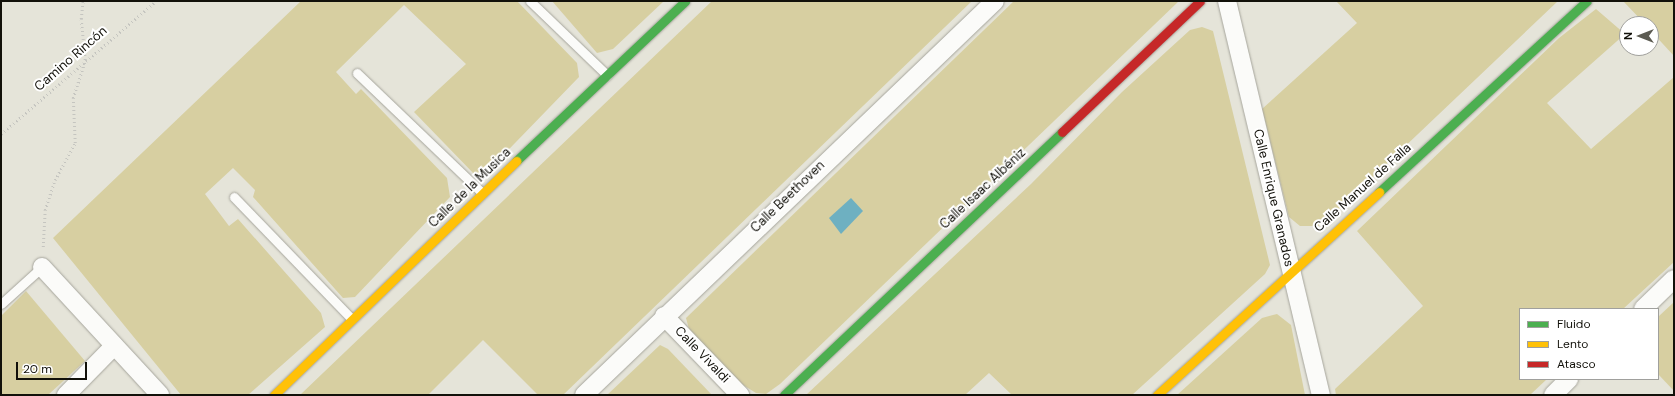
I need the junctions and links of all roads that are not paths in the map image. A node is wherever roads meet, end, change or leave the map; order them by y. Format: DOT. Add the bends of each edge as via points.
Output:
graph roads {
  1 [pos="530,1"];
  2 [pos="685,1"];
  3 [pos="995,1"];
  4 [pos="1200,1"];
  5 [pos="1226,1"];
  6 [pos="1587,1"];
  7 [pos="357,74"];
  8 [pos="607,75"];
  9 [pos="482,194"];
  10 [pos="234,197"];
  11 [pos="42,267"];
  12 [pos="1291,272"];
  13 [pos="1674,279"];
  14 [pos="1,304"];
  15 [pos="1644,308"];
  16 [pos="664,316"];
  17 [pos="351,318"];
  18 [pos="114,346"];
  19 [pos="1568,380"];
  20 [pos="66,395"];
  21 [pos="160,395"];
  22 [pos="274,395"];
  23 [pos="584,395"];
  24 [pos="740,395"];
  25 [pos="784,395"];
  26 [pos="1157,395"];
  27 [pos="1321,395"];
  28 [pos="1553,395"];
  1 -- 8 [label="lane"];
  2 -- 8 [label="street, Calle de la Musica"];
  3 -- 16 [label="street, Calle Beethoven"];
  4 -- 25 [label="street, Calle Isaac Albéniz"];
  5 -- 12 [label="street, Calle Enrique Granados"];
  6 -- 12 [label="street, Calle Manuel de Falla"];
  7 -- 9 [label="lane"];
  8 -- 9 [label="street, Calle de la Musica"];
  9 -- 17 [label="street, Calle de la Musica"];
  10 -- 17 [label="lane"];
  11 -- 14 [label="lane"];
  11 -- 18 [label="street"];
  12 -- 26 [label="street, Calle Manuel de Falla"];
  12 -- 27 [label="street, Calle Enrique Granados"];
  13 -- 15 [label="street"];
  16 -- 23 [label="street, Calle Beethoven"];
  16 -- 24 [label="street, Calle Vivaldi"];
  17 -- 22 [label="street, Calle de la Musica"];
  18 -- 20 [label="street"];
  18 -- 21 [label="street"];
  19 -- 28 [label="street"];
}
